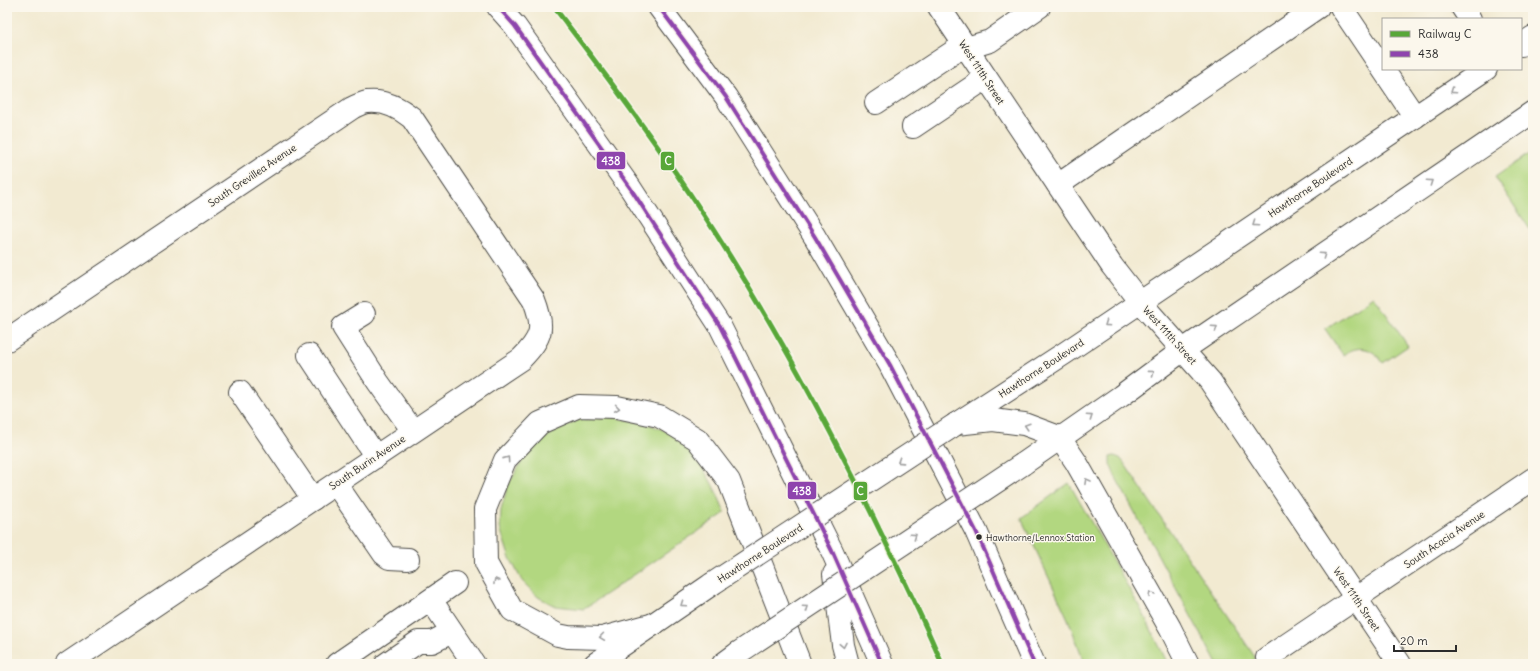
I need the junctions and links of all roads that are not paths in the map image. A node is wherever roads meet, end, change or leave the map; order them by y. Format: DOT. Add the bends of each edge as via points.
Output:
graph roads {
  1 [pos="498,7"];
  2 [pos="659,7"];
  3 [pos="939,7"];
  4 [pos="1039,7"];
  5 [pos="1318,7"];
  6 [pos="1341,7"];
  7 [pos="1462,7"];
  8 [pos="1469,18"];
  9 [pos="1533,37"];
  10 [pos="1522,44"];
  11 [pos="967,47"];
  12 [pos="1382,68"];
  13 [pos="1383,70"];
  14 [pos="1485,70"];
  15 [pos="986,78"];
  16 [pos="876,103"];
  17 [pos="1533,112"];
  18 [pos="1415,117"];
  19 [pos="913,127"];
  20 [pos="1058,185"];
  21 [pos="474,210"];
  22 [pos="1140,302"];
  23 [pos="364,314"];
  24 [pos="7,340"];
  25 [pos="1183,350"];
  26 [pos="308,355"];
  27 [pos="240,392"];
  28 [pos="990,412"];
  29 [pos="413,431"];
  30 [pos="1059,437"];
  31 [pos="376,457"];
  32 [pos="336,484"];
  33 [pos="1530,489"];
  34 [pos="313,499"];
  35 [pos="832,551"];
  36 [pos="408,560"];
  37 [pos="455,583"];
  38 [pos="1355,598"];
  39 [pos="430,600"];
  40 [pos="654,624"];
  41 [pos="452,632"];
  42 [pos="1267,658"];
  43 [pos="731,659"];
  44 [pos="67,664"];
  45 [pos="337,664"];
  46 [pos="386,664"];
  47 [pos="474,664"];
  48 [pos="595,664"];
  49 [pos="800,664"];
  50 [pos="848,664"];
  51 [pos="882,664"];
  52 [pos="1034,664"];
  53 [pos="1188,664"];
  54 [pos="1400,664"];
  1 -- 35 [label="main road" via="515,26 631,189 720,326"];
  2 -- 52 [label="main road" via="726,97 815,237 890,365 976,532"];
  3 -- 11 [label="main road, West 111th Street"];
  4 -- 11 [label="main road" via="990,40"];
  5 -- 20 [label="main road"];
  6 -- 12 [label="main road"];
  7 -- 8 [label="main road"];
  9 -- 10 [label="main road"];
  11 -- 15 [label="main road, West 111th Street"];
  11 -- 16 [label="main road" via="953,52"];
  13 -- 18 [label="main road"];
  14 -- 18 [label="main road, Hawthorne Boulevard, one-way"];
  15 -- 19 [label="main road"];
  15 -- 20 [label="main road, West 111th Street"];
  25 -- 17 [label="main road, one-way"];
  18 -- 22 [label="main road, Hawthorne Boulevard, one-way"];
  20 -- 22 [label="main road, West 111th Street" via="1112,266"];
  21 -- 24 [label="main road, South Grevillea Avenue" via="412,118 401,109 385,103 366,102 352,108"];
  21 -- 29 [label="main road, South Burin Avenue" via="534,300 540,315 540,332 534,347 521,359"];
  22 -- 25 [label="main road, West 111th Street"];
  22 -- 28 [label="main road, Hawthorne Boulevard, one-way"];
  23 -- 29 [label="main road" via="343,328"];
  30 -- 25 [label="main road, one-way" via="1121,396"];
  25 -- 38 [label="main road, West 111th Street" via="1210,381"];
  26 -- 31 [label="main road"];
  27 -- 34 [label="main road"];
  30 -- 28 [label="main road, one-way"];
  28 -- 40 [label="main road, Hawthorne Boulevard, one-way, bridge" via="956,424"];
  29 -- 31 [label="main road, South Burin Avenue"];
  43 -- 30 [label="main road, one-way, bridge" via="1023,464"];
  53 -- 30 [label="main road, one-way" via="1076,462"];
  31 -- 32 [label="main road, South Burin Avenue"];
  32 -- 34 [label="main road, South Burin Avenue"];
  32 -- 36 [label="main road" via="384,554 389,558"];
  33 -- 38 [label="main road, South Acacia Avenue"];
  34 -- 44 [label="main road, South Burin Avenue"];
  35 -- 50 [label="main road, one-way" via="843,645"];
  35 -- 51 [label="main road"];
  37 -- 39 [label="main road"];
  38 -- 42 [label="main road, South Acacia Avenue"];
  38 -- 54 [label="main road, West 111th Street"];
  39 -- 41 [label="main road"];
  39 -- 45 [label="main road"];
  40 -- 48 [label="main road, Hawthorne Boulevard"];
  40 -- 49 [label="main road, one-way" via="602,638 568,637 558,635 512,610 486,563 485,509 505,460 540,422 579,406 617,407 659,416 697,439 729,481"];
  41 -- 46 [label="main road" via="432,642 418,642"];
  41 -- 47 [label="main road"];
}
